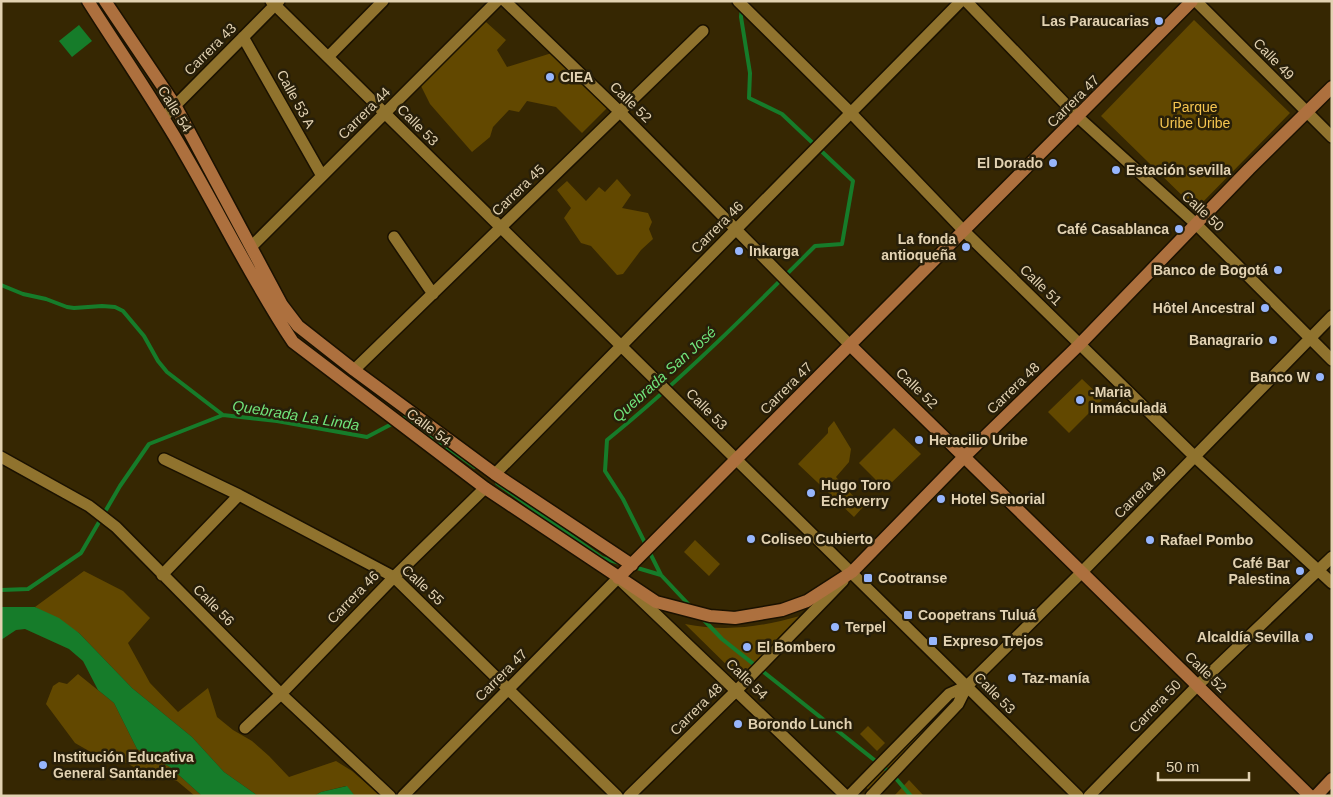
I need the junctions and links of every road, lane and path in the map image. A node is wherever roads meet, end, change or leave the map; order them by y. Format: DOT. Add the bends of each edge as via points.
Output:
graph roads {
  1 [pos="88,1"];
  2 [pos="105,1"];
  3 [pos="383,1"];
  4 [pos="497,1"];
  5 [pos="505,1"];
  6 [pos="738,1"];
  7 [pos="961,1"];
  8 [pos="966,1"];
  9 [pos="1192,1"];
  10 [pos="1196,1"];
  11 [pos="275,3"];
  12 [pos="703,31"];
  13 [pos="243,37"];
  14 [pos="328,57"];
  15 [pos="1332,87"];
  16 [pos="175,106"];
  17 [pos="620,112"];
  18 [pos="385,113"];
  19 [pos="851,113"];
  20 [pos="1306,113"];
  21 [pos="1078,117"];
  22 [pos="163,118"];
  23 [pos="1332,137"];
  24 [pos="322,176"];
  25 [pos="1196,224"];
  26 [pos="501,227"];
  27 [pos="736,229"];
  28 [pos="963,230"];
  29 [pos="394,236"];
  30 [pos="251,247"];
  31 [pos="433,294"];
  32 [pos="1332,316"];
  33 [pos="1311,337"];
  34 [pos="1080,344"];
  35 [pos="850,345"];
  36 [pos="621,346"];
  37 [pos="1332,360"];
  38 [pos="354,370"];
  39 [pos="965,456"];
  40 [pos="1,457"];
  41 [pos="1195,457"];
  42 [pos="164,459"];
  43 [pos="737,459"];
  44 [pos="495,474"];
  45 [pos="485,488"];
  46 [pos="239,495"];
  47 [pos="1332,557"];
  48 [pos="632,565"];
  49 [pos="1319,570"];
  50 [pos="852,572"];
  51 [pos="1081,573"];
  52 [pos="162,575"];
  53 [pos="394,577"];
  54 [pos="618,578"];
  55 [pos="1332,583"];
  56 [pos="1198,685"];
  57 [pos="967,686"];
  58 [pos="509,689"];
  59 [pos="737,690"];
  60 [pos="282,694"];
  61 [pos="245,728"];
  62 [pos="1332,779"];
  63 [pos="390,796"];
  64 [pos="403,796"];
  65 [pos="617,796"];
  66 [pos="629,796"];
  67 [pos="847,796"];
  68 [pos="871,796"];
  69 [pos="1078,796"];
  70 [pos="1089,796"];
  71 [pos="1310,796"];
  72 [pos="1316,796"];
  1 -- 22 [label="main road, Calle 54"];
  2 -- 16 [label="main road, Calle 54"];
  3 -- 14 [label="street"];
  4 -- 18 [label="street, Carrera 44"];
  5 -- 17 [label="street, Calle 52"];
  6 -- 19 [label="street, Calle 51"];
  7 -- 19 [label="street, Carrera 46"];
  8 -- 21 [label="street, Calle 50"];
  9 -- 21 [label="main road, Carrera 47"];
  10 -- 20 [label="street, Calle 49"];
  11 -- 13 [label="street, Carrera 43"];
  11 -- 14 [label="street, Calle 53"];
  12 -- 17 [label="street, Carrera 45"];
  13 -- 16 [label="street, Carrera 43"];
  13 -- 24 [label="street, Calle 53 A"];
  14 -- 18 [label="street, Calle 53"];
  15 -- 20 [label="main road, Carrera 48"];
  16 -- 22 [label="street, Carrera 43"];
  16 -- 30 [label="main road, Calle 54"];
  17 -- 26 [label="street, Carrera 45"];
  17 -- 27 [label="street, Calle 52"];
  18 -- 24 [label="street, Carrera 44"];
  18 -- 26 [label="street, Calle 53"];
  19 -- 27 [label="street, Carrera 46"];
  19 -- 28 [label="street, Calle 51"];
  20 -- 23 [label="street, Calle 49"];
  20 -- 25 [label="main road, Carrera 48"];
  21 -- 25 [label="street, Calle 50"];
  21 -- 28 [label="main road, Carrera 47"];
  22 -- 45 [label="main road, Calle 54" via="293,342"];
  24 -- 30 [label="street, Carrera 44"];
  25 -- 33 [label="street, Calle 50"];
  25 -- 34 [label="main road, Carrera 48"];
  26 -- 31 [label="street, Carrera 45"];
  26 -- 36 [label="street, Calle 53"];
  27 -- 35 [label="street, Calle 52"];
  27 -- 36 [label="street, Carrera 46"];
  28 -- 34 [label="street, Calle 51"];
  28 -- 35 [label="main road, Carrera 47"];
  29 -- 31 [label="street"];
  30 -- 38 [label="main road, Calle 54" via="282,304 298,326"];
  31 -- 38 [label="street, Carrera 45"];
  32 -- 33 [label="street, Carrera 49"];
  33 -- 37 [label="street, Calle 50"];
  33 -- 41 [label="street, Carrera 49"];
  34 -- 39 [label="main road, Carrera 48"];
  34 -- 41 [label="street, Calle 51"];
  35 -- 39 [label="main road, Calle 52"];
  35 -- 43 [label="main road, Carrera 47"];
  36 -- 43 [label="street, Calle 53"];
  36 -- 44 [label="street, Carrera 46"];
  38 -- 44 [label="main road, Calle 54"];
  39 -- 50 [label="main road, Carrera 48"];
  39 -- 51 [label="main road, Calle 52"];
  40 -- 52 [label="street, Calle 56" via="89,506 116,527"];
  41 -- 49 [label="street, Calle 51"];
  41 -- 51 [label="street, Carrera 49"];
  42 -- 46 [label="street, Calle 55"];
  43 -- 48 [label="main road, Carrera 47"];
  43 -- 50 [label="street, Calle 53"];
  44 -- 48 [label="main road, Calle 54"];
  45 -- 53 [label="street, Carrera 46"];
  45 -- 54 [label="main road, Calle 54"];
  46 -- 52 [label="street"];
  46 -- 53 [label="street, Calle 55"];
  47 -- 49 [label="street, Carrera 50"];
  48 -- 54 [label="main road, Carrera 47"];
  49 -- 55 [label="street, Calle 51"];
  49 -- 56 [label="street, Carrera 50"];
  50 -- 54 [label="main road" via="807,602 735,618 710,616 656,602"];
  50 -- 57 [label="street, Calle 53"];
  50 -- 59 [label="street, Carrera 48"];
  51 -- 56 [label="main road, Calle 52"];
  51 -- 57 [label="street, Carrera 49"];
  52 -- 60 [label="street, Calle 56"];
  53 -- 58 [label="street, Calle 55"];
  53 -- 60 [label="street, Carrera 46"];
  54 -- 58 [label="street, Carrera 47"];
  54 -- 59 [label="street, Calle 54"];
  56 -- 70 [label="street, Carrera 50"];
  56 -- 71 [label="main road, Calle 52"];
  57 -- 67 [label="street, Carrera 49" via="949,694"];
  57 -- 68 [label="street, Carrera 49" via="958,704"];
  57 -- 69 [label="street, Calle 53"];
  58 -- 64 [label="street, Carrera 47"];
  58 -- 65 [label="street, Calle 55"];
  59 -- 66 [label="street, Carrera 48"];
  59 -- 67 [label="street, Calle 54"];
  60 -- 61 [label="street, Carrera 46"];
  60 -- 63 [label="street, Calle 56"];
  62 -- 72 [label="main road"];
}
